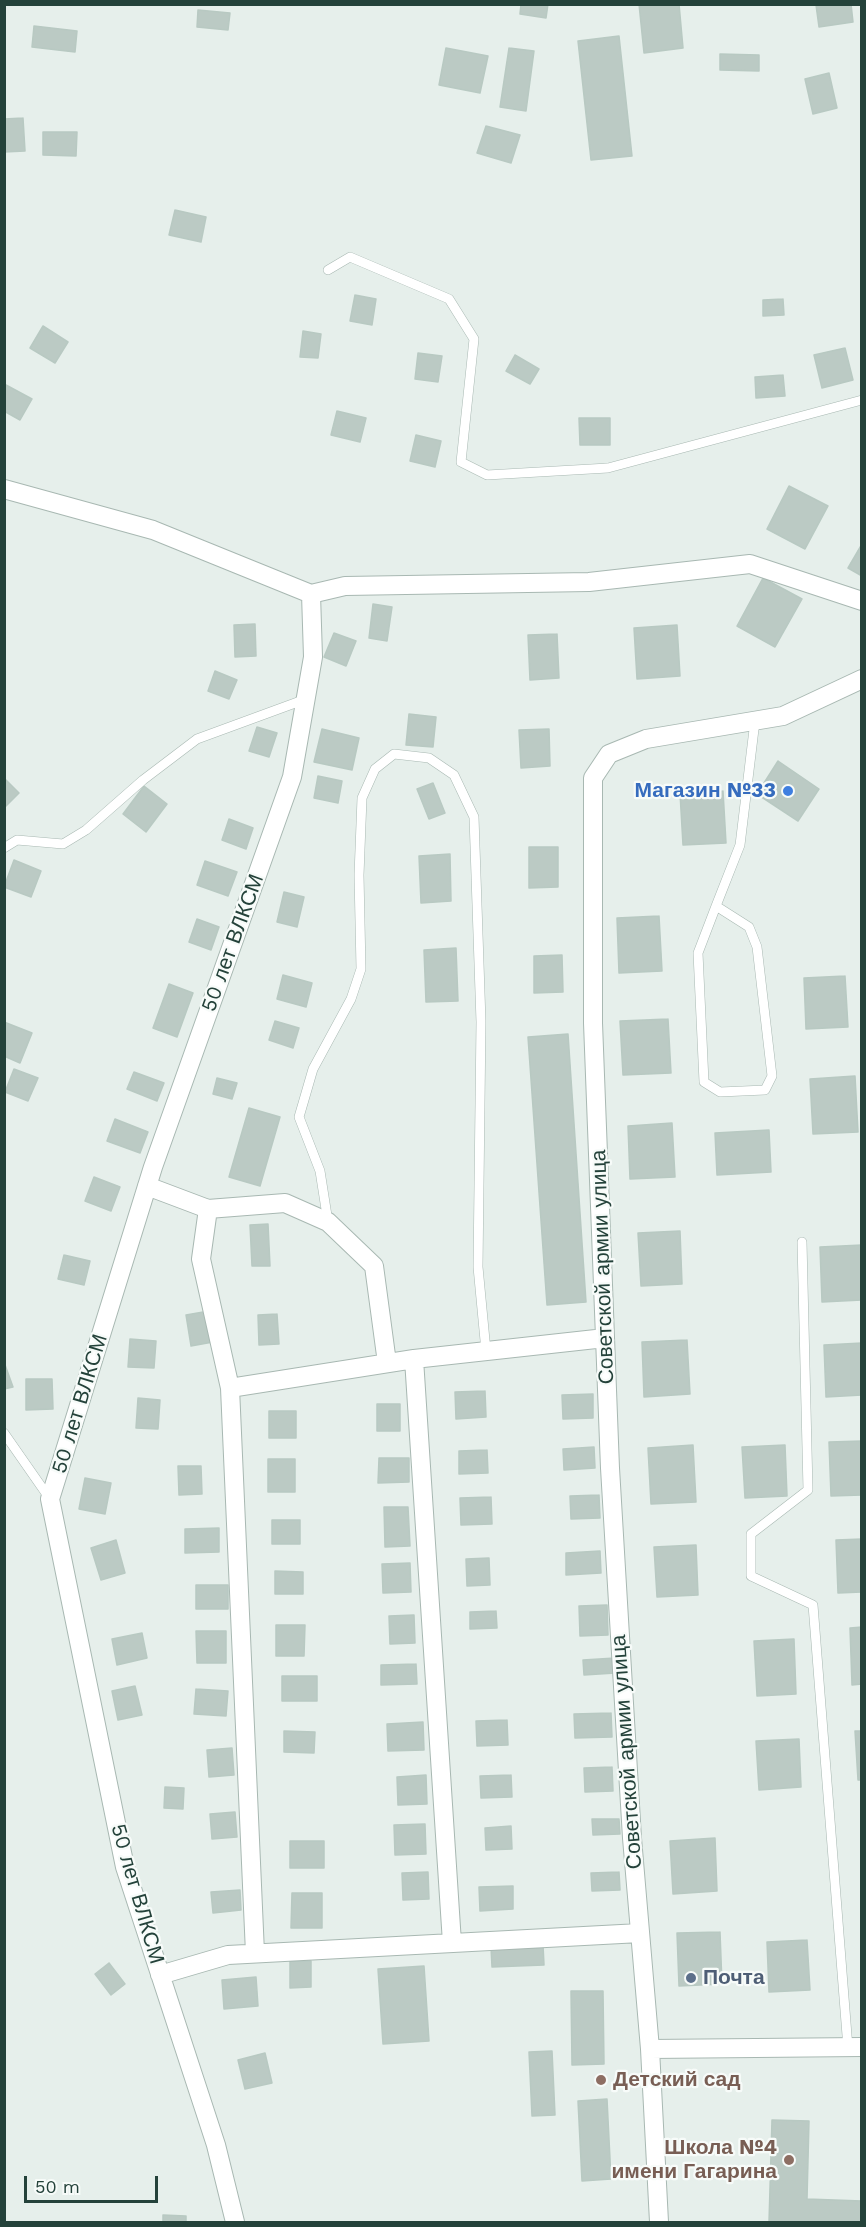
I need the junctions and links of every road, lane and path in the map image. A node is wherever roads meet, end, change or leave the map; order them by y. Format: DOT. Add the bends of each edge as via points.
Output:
graph roads {
  1 [pos="328,270"];
  2 [pos="861,400"];
  3 [pos="4,489"];
  4 [pos="311,594"];
  5 [pos="861,601"];
  6 [pos="861,679"];
  7 [pos="306,699"];
  8 [pos="755,721"];
  9 [pos="4,848"];
  10 [pos="716,906"];
  11 [pos="147,1186"];
  12 [pos="208,1209"];
  13 [pos="328,1222"];
  14 [pos="802,1242"];
  15 [pos="605,1338"];
  16 [pos="486,1351"];
  17 [pos="414,1359"];
  18 [pos="387,1363"];
  19 [pos="230,1388"];
  20 [pos="4,1432"];
  21 [pos="50,1499"];
  22 [pos="640,1933"];
  23 [pos="452,1943"];
  24 [pos="255,1953"];
  25 [pos="160,1975"];
  26 [pos="855,2048"];
  27 [pos="650,2049"];
  28 [pos="235,2223"];
  29 [pos="659,2223"];
  1 -- 2 [label="lane" via="350,257 449,299 474,339 461,462 487,475 608,468"];
  3 -- 4 [label="street" via="153,530"];
  4 -- 5 [label="street" via="345,586 589,582 750,564"];
  4 -- 7 [label="street, 50 лет ВЛКСМ" via="313,657"];
  6 -- 8 [label="street, Советской армии улица" via="783,716"];
  7 -- 9 [label="lane" via="197,739 86,830 63,844 17,840"];
  7 -- 11 [label="street, 50 лет ВЛКСМ" via="292,777"];
  8 -- 10 [label="lane" via="740,845"];
  8 -- 15 [label="street, Советской армии улица" via="646,739 609,754 592,778 593,1023"];
  10 -- 10 [label="lane" via="698,953 704,1082 720,1092 765,1090 772,1076 757,947 749,927"];
  11 -- 12 [label="street"];
  11 -- 21 [label="street, 50 лет ВЛКСМ"];
  12 -- 13 [label="street" via="285,1203"];
  12 -- 19 [label="street" via="201,1259"];
  13 -- 16 [label="lane" via="320,1171 299,1118 313,1069 351,999 361,969 362,798 375,769 394,754 429,758 454,775 474,817 481,1022 477,1267"];
  13 -- 18 [label="street" via="374,1266"];
  14 -- 26 [label="lane" via="808,1490 751,1534 751,1576 813,1605"];
  15 -- 16 [label="street"];
  15 -- 22 [label="street, Советской армии улица"];
  16 -- 17 [label="street"];
  17 -- 18 [label="street"];
  17 -- 23 [label="street"];
  18 -- 19 [label="street"];
  19 -- 24 [label="street"];
  20 -- 21 [label="lane"];
  21 -- 25 [label="street, 50 лет ВЛКСМ" via="125,1867"];
  22 -- 23 [label="street"];
  22 -- 27 [label="street, Советской армии улица"];
  23 -- 24 [label="street"];
  24 -- 25 [label="street" via="228,1955"];
  25 -- 28 [label="street, 50 лет ВЛКСМ" via="216,2145"];
  26 -- 27 [label="street"];
  27 -- 29 [label="street, Советской армии улица"];
}
